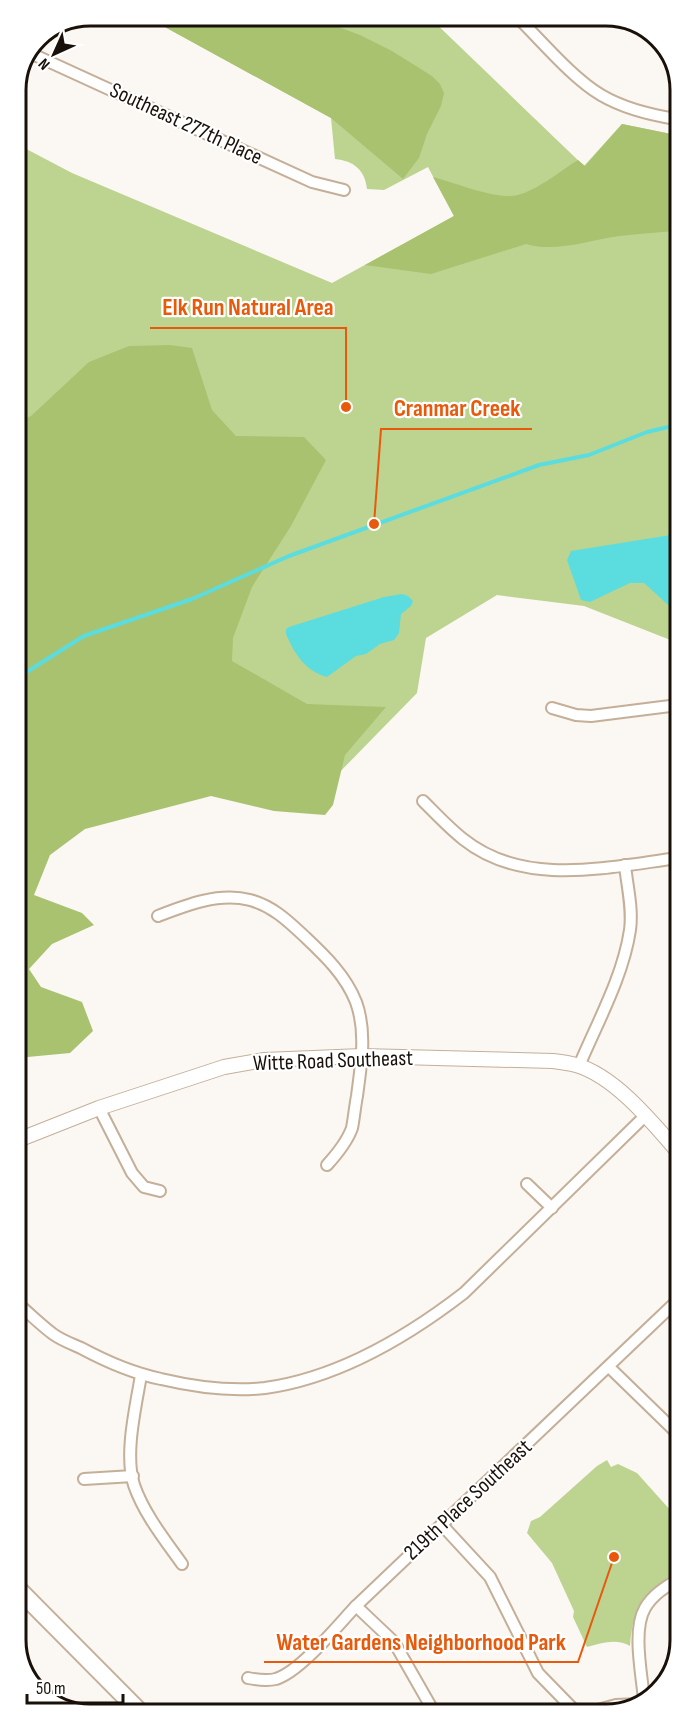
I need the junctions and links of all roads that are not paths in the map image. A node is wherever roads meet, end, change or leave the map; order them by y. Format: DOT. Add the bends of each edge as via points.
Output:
graph roads {
  1 [pos="526,26"];
  2 [pos="35,55"];
  3 [pos="670,117"];
  4 [pos="344,190"];
  5 [pos="670,706"];
  6 [pos="552,708"];
  7 [pos="423,801"];
  8 [pos="670,859"];
  9 [pos="625,865"];
  10 [pos="158,916"];
  11 [pos="362,1056"];
  12 [pos="579,1066"];
  13 [pos="99,1108"];
  14 [pos="646,1116"];
  15 [pos="26,1137"];
  16 [pos="670,1143"];
  17 [pos="327,1165"];
  18 [pos="527,1184"];
  19 [pos="160,1191"];
  20 [pos="552,1208"];
  21 [pos="670,1308"];
  22 [pos="26,1311"];
  23 [pos="609,1367"];
  24 [pos="141,1375"];
  25 [pos="670,1425"];
  26 [pos="133,1476"];
  27 [pos="84,1479"];
  28 [pos="442,1525"];
  29 [pos="182,1564"];
  30 [pos="670,1586"];
  31 [pos="26,1597"];
  32 [pos="356,1606"];
  33 [pos="248,1678"];
  34 [pos="643,1692"];
  35 [pos="132,1704"];
  36 [pos="429,1704"];
  37 [pos="567,1704"];
  1 -- 3 [label="street" via="583,82 602,95"];
  2 -- 4 [label="street, Southeast 277th Place" via="312,182"];
  5 -- 6 [label="street" via="591,716"];
  7 -- 9 [label="street" via="464,840 504,861 556,871"];
  8 -- 9 [label="street"];
  9 -- 12 [label="street" via="630,930 614,984"];
  10 -- 11 [label="street" via="210,899 232,898 265,905 282,916 332,962 355,1000 361,1019"];
  11 -- 12 [label="street, Witte Road Southeast" via="553,1061"];
  11 -- 13 [label="street, Witte Road Southeast" via="290,1058 224,1067"];
  11 -- 17 [label="street" via="351,1129"];
  12 -- 14 [label="street, Witte Road Southeast" via="614,1086"];
  13 -- 15 [label="street, Witte Road Southeast"];
  13 -- 19 [label="street" via="132,1173 144,1187"];
  14 -- 16 [label="street, Witte Road Southeast"];
  14 -- 20 [label="street"];
  18 -- 20 [label="street"];
  20 -- 24 [label="street" via="436,1315 346,1365 265,1388 217,1389"];
  21 -- 23 [label="street, 219th Place Southeast"];
  22 -- 24 [label="street" via="54,1334"];
  23 -- 25 [label="street"];
  23 -- 28 [label="street, 219th Place Southeast"];
  24 -- 26 [label="street" via="132,1426"];
  26 -- 27 [label="street"];
  26 -- 29 [label="street" via="149,1515"];
  28 -- 32 [label="street, 219th Place Southeast"];
  28 -- 37 [label="street" via="490,1577 538,1673"];
  30 -- 34 [label="street" via="652,1599 641,1619 638,1631"];
  31 -- 35 [label="main road"];
  32 -- 33 [label="street, 219th Place Southeast" via="288,1673 266,1681"];
  32 -- 36 [label="street" via="394,1642"];
}
